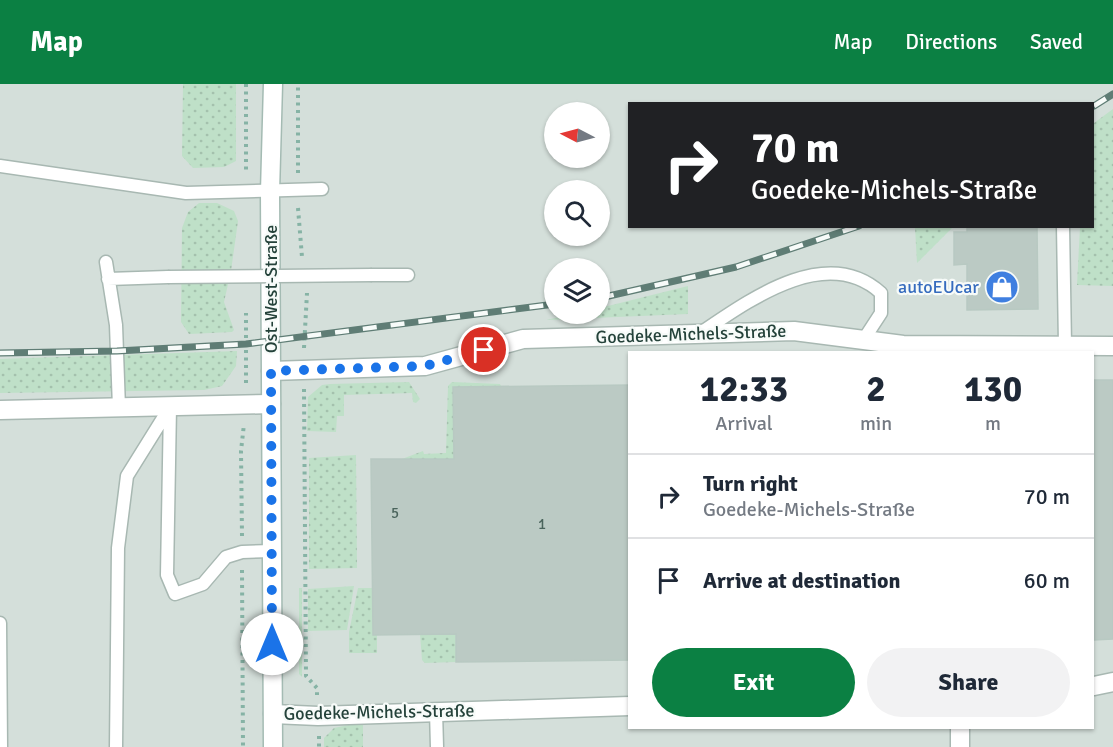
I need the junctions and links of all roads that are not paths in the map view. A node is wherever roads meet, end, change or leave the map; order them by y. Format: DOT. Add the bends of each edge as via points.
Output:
graph roads {
  1 [pos="273,84"];
  2 [pos="0,166"];
  3 [pos="322,189"];
  4 [pos="270,192"];
  5 [pos="1063,228"];
  6 [pos="106,262"];
  7 [pos="408,275"];
  8 [pos="108,279"];
  9 [pos="699,334"];
  10 [pos="864,339"];
  11 [pos="1065,345"];
  12 [pos="1113,346"];
  13 [pos="903,349"];
  14 [pos="271,371"];
  15 [pos="271,404"];
  16 [pos="170,407"];
  17 [pos="119,408"];
  18 [pos="0,410"];
  19 [pos="272,551"];
  20 [pos="0,623"];
  21 [pos="1113,682"];
  22 [pos="1094,686"];
  23 [pos="628,706"];
  24 [pos="436,711"];
  25 [pos="273,714"];
  26 [pos="960,729"];
  27 [pos="1,747"];
  28 [pos="116,747"];
  29 [pos="273,747"];
  30 [pos="437,747"];
  31 [pos="960,747"];
  1 -- 4 [label="street, Ost-West-Straße"];
  2 -- 4 [label="lane" via="186,193"];
  3 -- 4 [label="lane"];
  4 -- 14 [label="street, Ost-West-Straße"];
  5 -- 11 [label="lane"];
  6 -- 8 [label="lane"];
  7 -- 8 [label="lane, bridge"];
  8 -- 17 [label="lane" via="116,325"];
  9 -- 10 [label="street, Goedeke-Michels-Straße" via="794,331"];
  9 -- 10 [label="lane" via="749,300 800,277 835,273 868,281 881,293 881,314"];
  9 -- 14 [label="street, Goedeke-Michels-Straße" via="523,339 425,366"];
  10 -- 13 [label="street, Goedeke-Michels-Straße"];
  11 -- 12 [label="street, Goedeke-Michels-Straße"];
  11 -- 13 [label="street, Goedeke-Michels-Straße"];
  14 -- 15 [label="street, Ost-West-Straße"];
  15 -- 16 [label="street"];
  15 -- 19 [label="street, Ost-West-Straße"];
  16 -- 17 [label="street"];
  16 -- 19 [label="lane" via="167,574 175,594 203,584 226,558 242,552"];
  16 -- 28 [label="lane" via="127,476 118,548"];
  17 -- 18 [label="street"];
  19 -- 25 [label="street, Ost-West-Straße"];
  20 -- 27 [label="lane"];
  21 -- 22 [label="street"];
  23 -- 24 [label="street, Goedeke-Michels-Straße"];
  24 -- 25 [label="street, Goedeke-Michels-Straße"];
  24 -- 30 [label="lane"];
  25 -- 29 [label="street, Ost-West-Straße"];
  26 -- 31 [label="street"];
}
